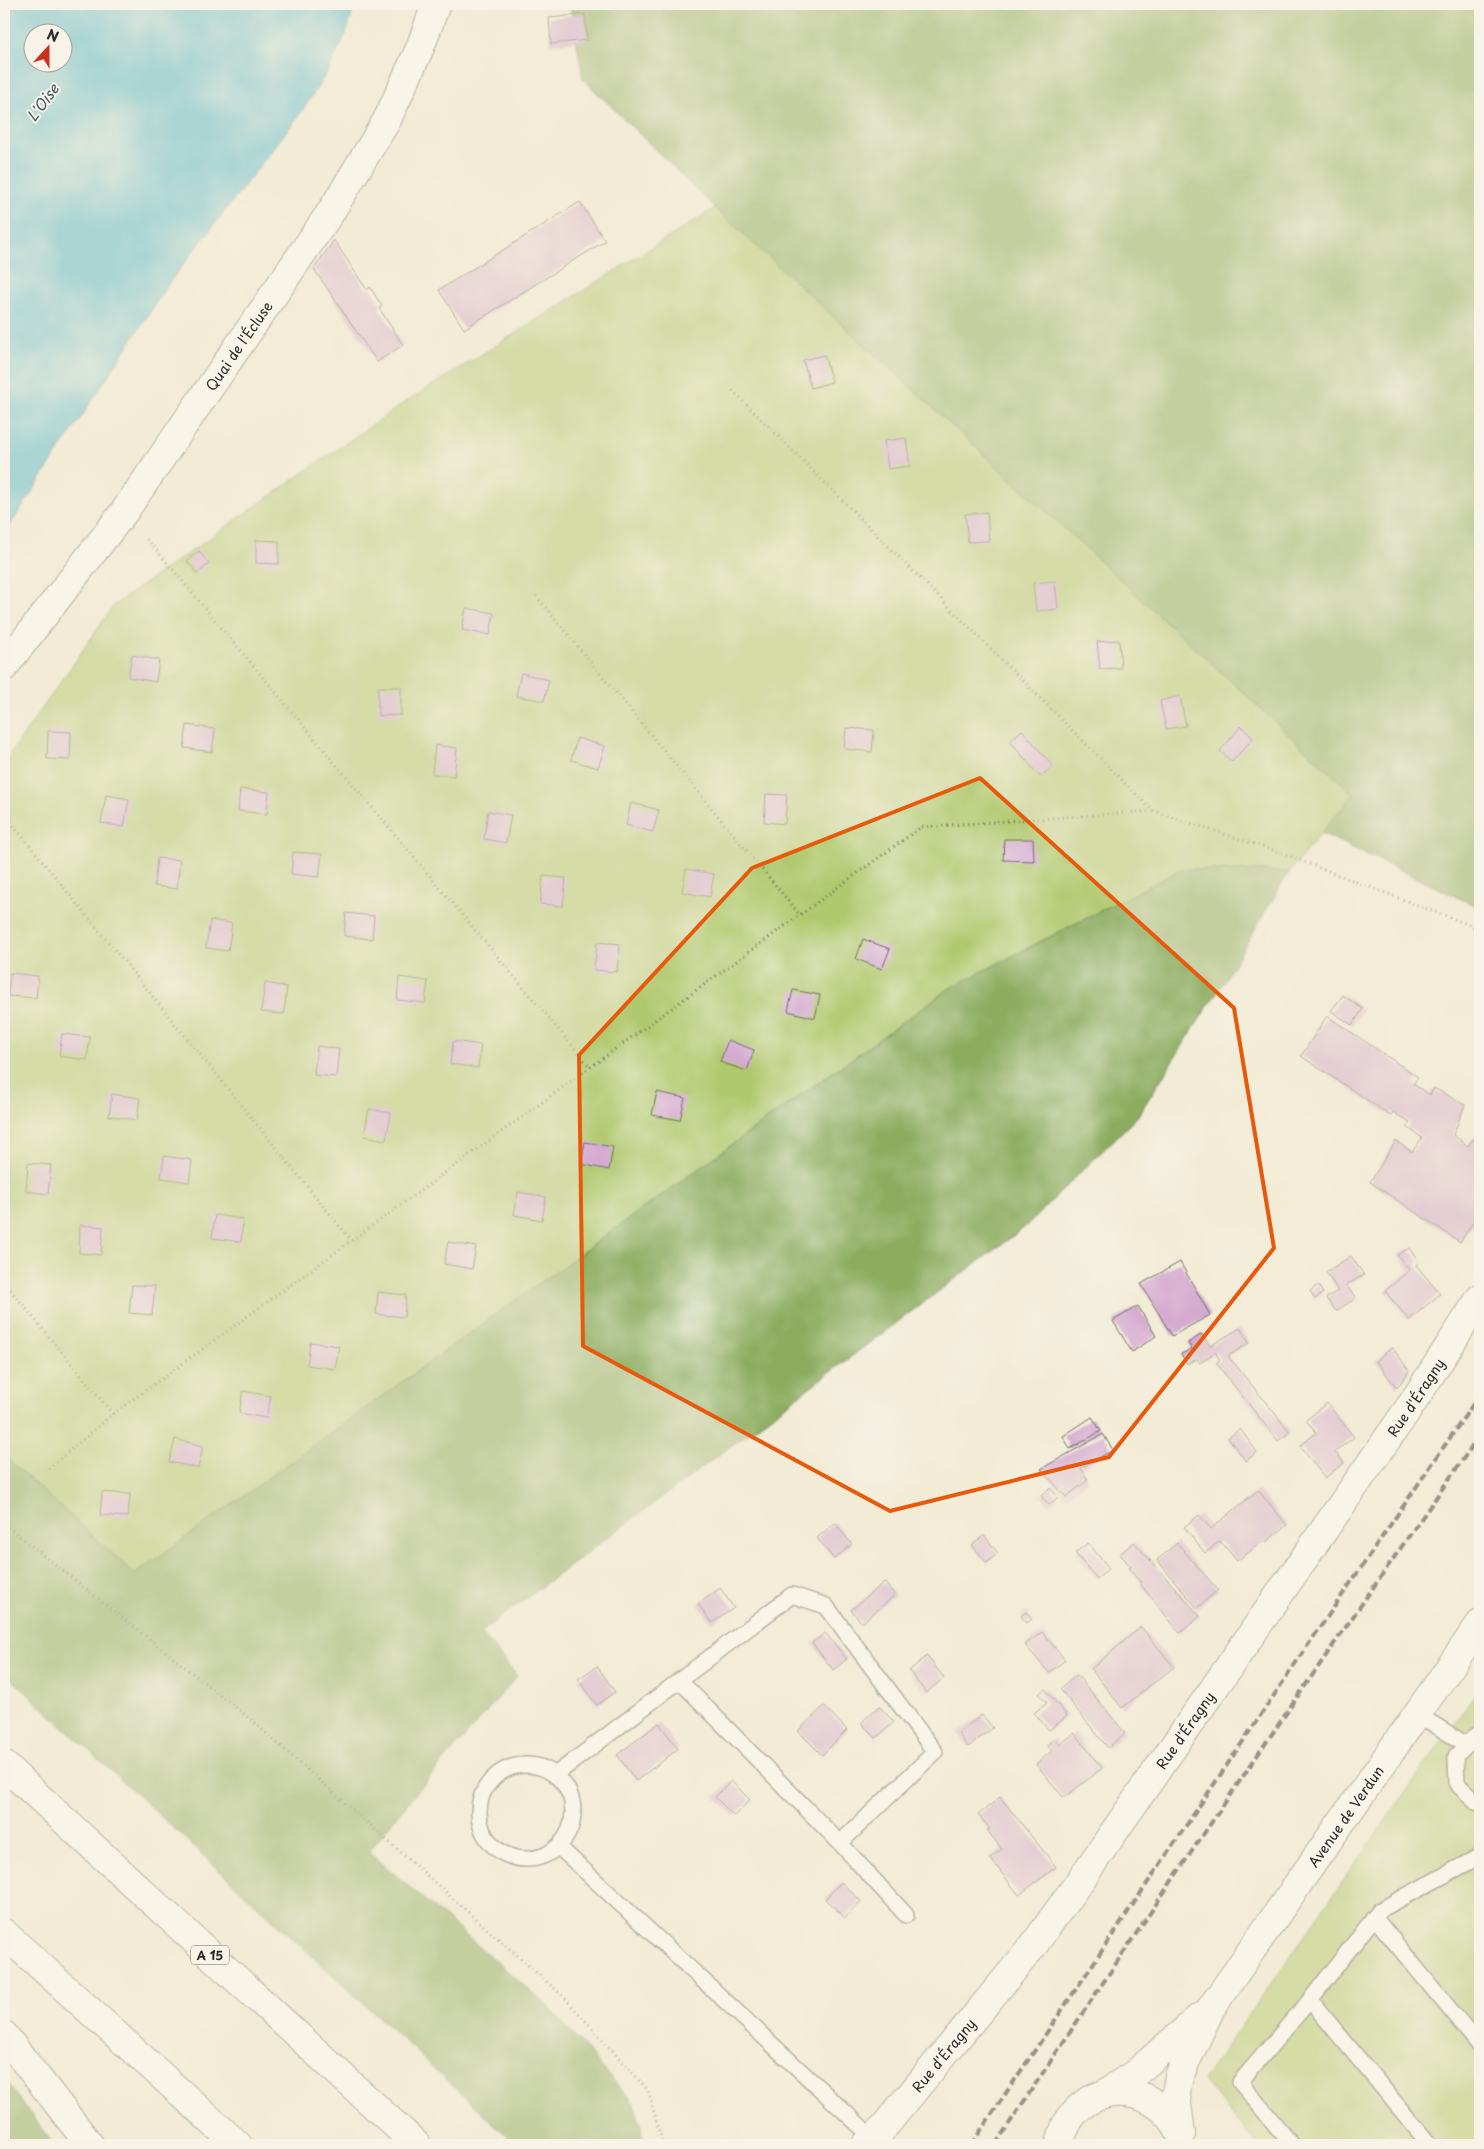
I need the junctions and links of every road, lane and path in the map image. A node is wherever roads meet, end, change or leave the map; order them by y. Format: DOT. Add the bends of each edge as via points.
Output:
graph roads {
  1 [pos="436,4"];
  2 [pos="730,388"];
  3 [pos="124,512"];
  4 [pos="536,596"];
  5 [pos="4,667"];
  6 [pos="1152,811"];
  7 [pos="4,814"];
  8 [pos="800,915"];
  9 [pos="1480,929"];
  10 [pos="590,1067"];
  11 [pos="351,1240"];
  12 [pos="4,1282"];
  13 [pos="1480,1298"];
  14 [pos="113,1414"];
  15 [pos="47,1470"];
  16 [pos="4,1524"];
  17 [pos="1480,1624"];
  18 [pos="680,1681"];
  19 [pos="1417,1714"];
  20 [pos="1480,1735"];
  21 [pos="1466,1746"];
  22 [pos="4,1765"];
  23 [pos="555,1775"];
  24 [pos="1480,1803"];
  25 [pos="840,1843"];
  26 [pos="559,1846"];
  27 [pos="1480,1856"];
  28 [pos="906,1915"];
  29 [pos="1374,1918"];
  30 [pos="4,1933"];
  31 [pos="1310,2000"];
  32 [pos="1211,2008"];
  33 [pos="4,2035"];
  34 [pos="1480,2046"];
  35 [pos="1100,2096"];
  36 [pos="1182,2140"];
  37 [pos="870,2142"];
  38 [pos="90,2145"];
  39 [pos="238,2145"];
  40 [pos="417,2145"];
  41 [pos="662,2145"];
  42 [pos="1060,2145"];
  43 [pos="1292,2145"];
  44 [pos="1430,2145"];
  1 -- 3 [label="main road, Quai de l'Écluse" via="387,120 342,194"];
  2 -- 6 [label="path"];
  3 -- 5 [label="main road, Quai de l'Écluse"];
  3 -- 10 [label="path"];
  4 -- 8 [label="path"];
  6 -- 8 [label="path" via="921,827"];
  6 -- 9 [label="path" via="1273,850"];
  7 -- 11 [label="path"];
  8 -- 10 [label="path"];
  10 -- 11 [label="path"];
  11 -- 14 [label="path"];
  12 -- 14 [label="path"];
  13 -- 37 [label="main road, Rue d'Éragny" via="1413,1402 1033,1946"];
  14 -- 15 [label="path"];
  16 -- 41 [label="path" via="249,1718 564,1997 648,2090"];
  17 -- 19 [label="main road, Avenue de Verdun"];
  18 -- 23 [label="lane"];
  18 -- 25 [label="lane"];
  18 -- 25 [label="lane" via="792,1595 826,1606 934,1752"];
  19 -- 21 [label="lane"];
  19 -- 32 [label="main road, Avenue de Verdun"];
  20 -- 21 [label="lane"];
  21 -- 24 [label="lane" via="1456,1756 1457,1784"];
  22 -- 40 [label="main road, A 15"];
  23 -- 26 [label="lane" via="566,1786 574,1818 569,1833"];
  23 -- 26 [label="lane" via="541,1767 526,1765 511,1767 497,1774 480,1799 479,1815 482,1830 502,1853 532,1860"];
  25 -- 28 [label="lane"];
  26 -- 37 [label="lane"];
  27 -- 29 [label="lane" via="1380,1910"];
  29 -- 31 [label="lane"];
  29 -- 34 [label="lane"];
  30 -- 39 [label="main road"];
  31 -- 43 [label="lane" via="1240,2082"];
  31 -- 44 [label="lane"];
  32 -- 35 [label="main road, Avenue de Verdun" via="1151,2061"];
  32 -- 36 [label="main road, Avenue de Verdun" via="1179,2076 1176,2094"];
  33 -- 38 [label="main road"];
  35 -- 36 [label="main road" via="1125,2092 1148,2098 1168,2113"];
  35 -- 42 [label="main road, Avenue de Verdun" via="1072,2117"];
}
